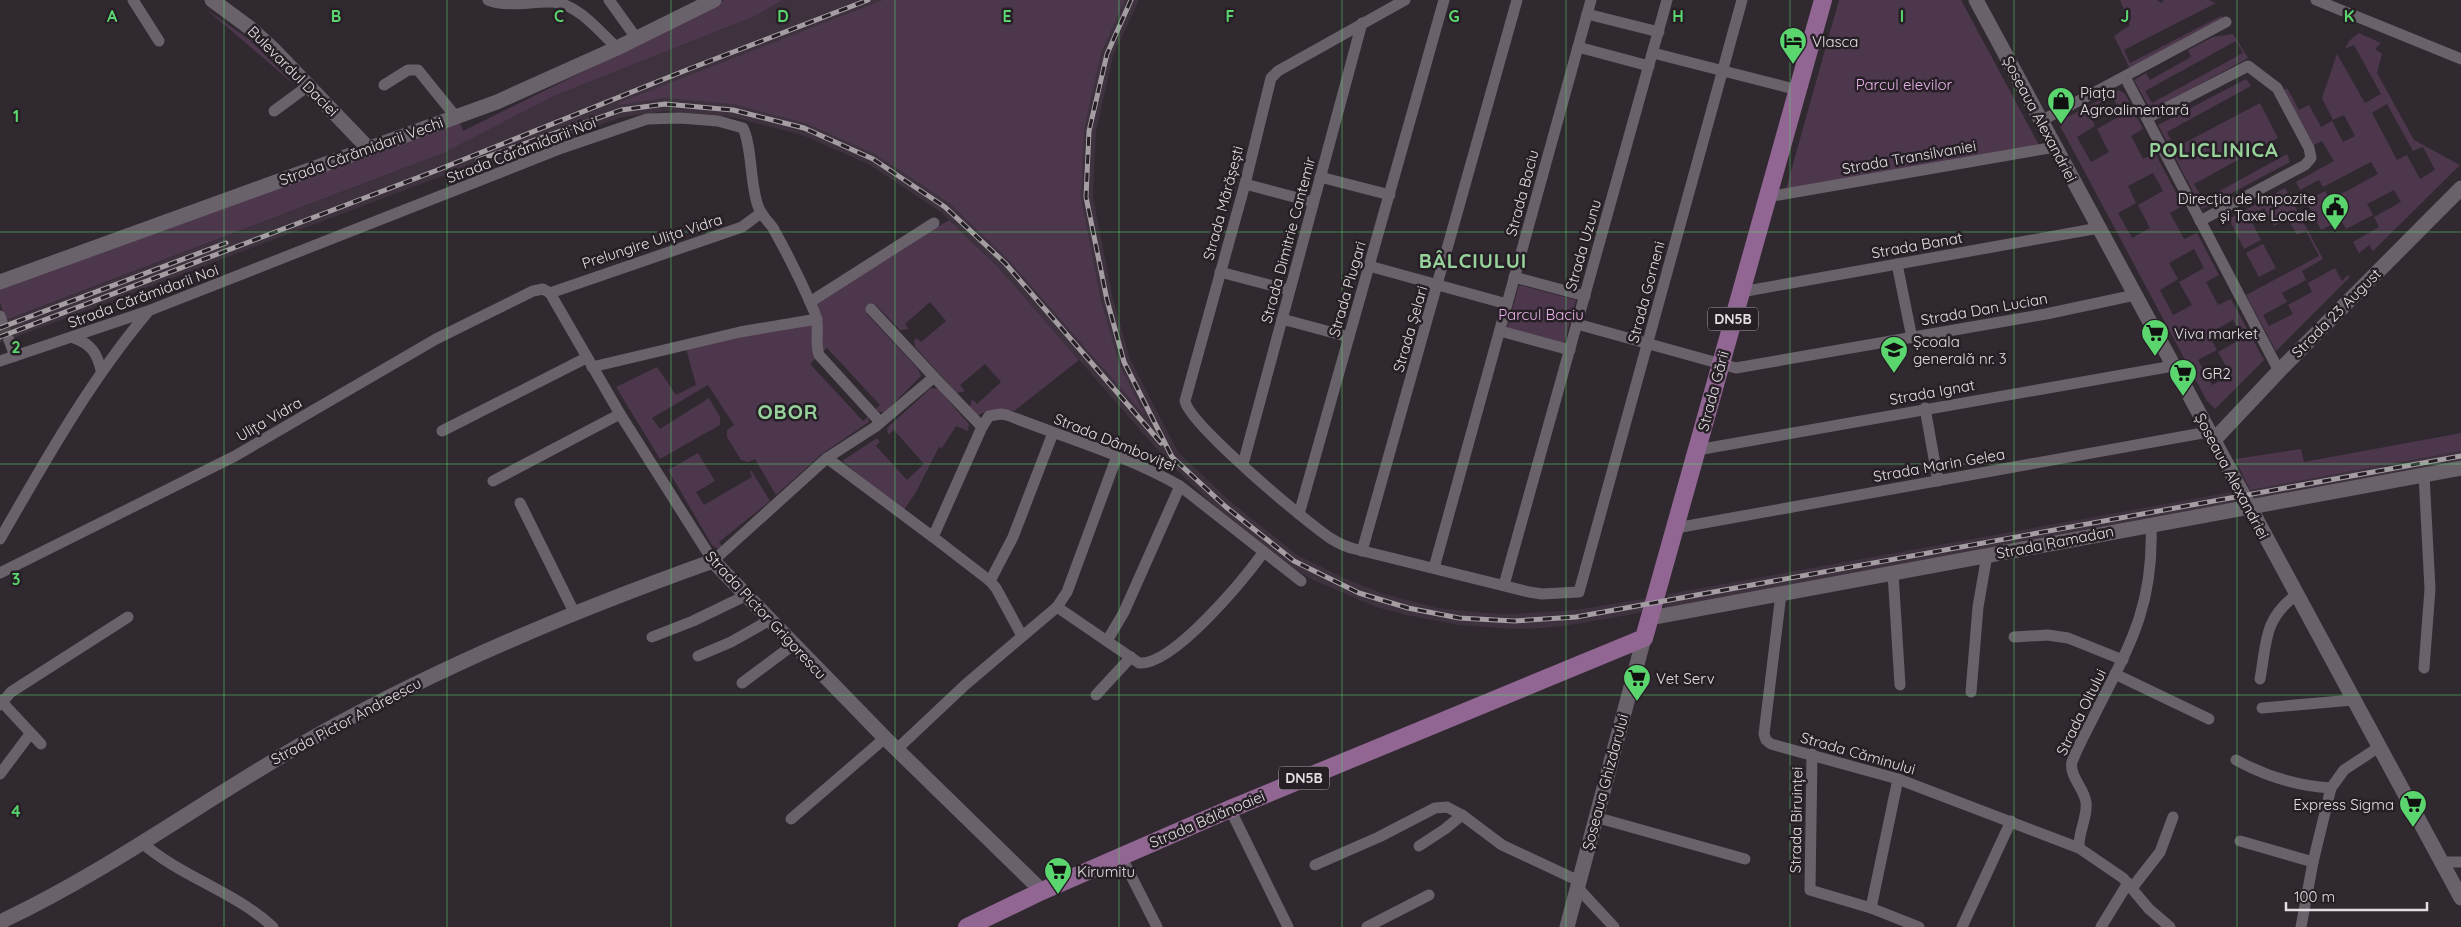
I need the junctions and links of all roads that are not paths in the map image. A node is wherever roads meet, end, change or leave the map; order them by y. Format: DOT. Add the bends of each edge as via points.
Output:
graph roads {
  1 [pos="133,0"];
  2 [pos="212,0"];
  3 [pos="488,0"];
  4 [pos="609,0"];
  5 [pos="714,0"];
  6 [pos="1405,0"];
  7 [pos="1444,0"];
  8 [pos="1517,0"];
  9 [pos="1591,0"];
  10 [pos="1667,0"];
  11 [pos="1742,0"];
  12 [pos="1823,0"];
  13 [pos="1976,0"];
  14 [pos="2316,0"];
  15 [pos="561,2"];
  16 [pos="1587,14"];
  17 [pos="2226,22"];
  18 [pos="1362,23"];
  19 [pos="1659,32"];
  20 [pos="637,39"];
  21 [pos="159,41"];
  22 [pos="1578,47"];
  23 [pos="617,48"];
  24 [pos="1653,53"];
  25 [pos="2461,59"];
  26 [pos="1649,66"];
  27 [pos="1721,70"];
  28 [pos="2126,77"];
  29 [pos="308,86"];
  30 [pos="384,86"];
  31 [pos="1798,90"];
  32 [pos="274,111"];
  33 [pos="456,117"];
  34 [pos="2147,118"];
  35 [pos="2042,121"];
  36 [pos="2055,147"];
  37 [pos="368,148"];
  38 [pos="1320,177"];
  39 [pos="1245,184"];
  40 [pos="2461,188"];
  41 [pos="1390,195"];
  42 [pos="1767,197"];
  43 [pos="1313,202"];
  44 [pos="762,214"];
  45 [pos="2200,221"];
  46 [pos="934,222"];
  47 [pos="2099,228"];
  48 [pos="1898,264"];
  49 [pos="1369,266"];
  50 [pos="1220,272"];
  51 [pos="1514,277"];
  52 [pos="0,282"];
  53 [pos="1439,284"];
  54 [pos="1289,290"];
  55 [pos="550,292"];
  56 [pos="1741,292"];
  57 [pos="2135,295"];
  58 [pos="1585,296"];
  59 [pos="810,302"];
  60 [pos="1507,304"];
  61 [pos="872,309"];
  62 [pos="148,311"];
  63 [pos="817,319"];
  64 [pos="1282,319"];
  65 [pos="1577,324"];
  66 [pos="1500,331"];
  67 [pos="1349,337"];
  68 [pos="74,338"];
  69 [pos="1912,338"];
  70 [pos="9,340"];
  71 [pos="1647,344"];
  72 [pos="1570,350"];
  73 [pos="15,356"];
  74 [pos="0,361"];
  75 [pos="589,362"];
  76 [pos="1721,364"];
  77 [pos="2173,366"];
  78 [pos="101,370"];
  79 [pos="2279,371"];
  80 [pos="934,377"];
  81 [pos="1925,408"];
  82 [pos="620,414"];
  83 [pos="880,422"];
  84 [pos="982,427"];
  85 [pos="442,431"];
  86 [pos="1053,433"];
  87 [pos="2211,437"];
  88 [pos="1697,450"];
  89 [pos="1117,456"];
  90 [pos="828,458"];
  91 [pos="1243,464"];
  92 [pos="2461,468"];
  93 [pos="2424,475"];
  94 [pos="1938,480"];
  95 [pos="494,481"];
  96 [pos="1180,486"];
  97 [pos="520,503"];
  98 [pos="2248,507"];
  99 [pos="1299,514"];
  100 [pos="2151,524"];
  101 [pos="1676,528"];
  102 [pos="933,537"];
  103 [pos="0,539"];
  104 [pos="1362,551"];
  105 [pos="1263,553"];
  106 [pos="1987,555"];
  107 [pos="713,561"];
  108 [pos="1434,568"];
  109 [pos="1893,572"];
  110 [pos="0,573"];
  111 [pos="990,581"];
  112 [pos="1301,581"];
  113 [pos="1504,585"];
  114 [pos="1781,594"];
  115 [pos="2296,594"];
  116 [pos="747,595"];
  117 [pos="1058,607"];
  118 [pos="574,612"];
  119 [pos="128,617"];
  120 [pos="1650,618"];
  121 [pos="770,620"];
  122 [pos="1022,636"];
  123 [pos="652,637"];
  124 [pos="2014,637"];
  125 [pos="1644,638"];
  126 [pos="1108,641"];
  127 [pos="794,645"];
  128 [pos="698,656"];
  129 [pos="1131,657"];
  130 [pos="2123,660"];
  131 [pos="2424,668"];
  132 [pos="2116,674"];
  133 [pos="2260,679"];
  134 [pos="742,682"];
  135 [pos="1900,685"];
  136 [pos="1971,692"];
  137 [pos="1096,694"];
  138 [pos="2353,700"];
  139 [pos="1,703"];
  140 [pos="2262,708"];
  141 [pos="2209,719"];
  142 [pos="30,734"];
  143 [pos="885,738"];
  144 [pos="41,744"];
  145 [pos="2379,747"];
  146 [pos="896,750"];
  147 [pos="1812,754"];
  148 [pos="2236,760"];
  149 [pos="0,774"];
  150 [pos="1898,780"];
  151 [pos="2331,788"];
  152 [pos="1230,809"];
  153 [pos="1462,815"];
  154 [pos="1595,817"];
  155 [pos="2173,817"];
  156 [pos="791,819"];
  157 [pos="2011,821"];
  158 [pos="2240,841"];
  159 [pos="141,842"];
  160 [pos="1419,846"];
  161 [pos="2079,848"];
  162 [pos="1120,856"];
  163 [pos="1744,859"];
  164 [pos="2313,862"];
  165 [pos="2441,862"];
  166 [pos="2461,862"];
  167 [pos="1315,865"];
  168 [pos="1578,884"];
  169 [pos="2130,885"];
  170 [pos="1042,891"];
  171 [pos="1429,895"];
  172 [pos="2461,898"];
  173 [pos="1871,908"];
  174 [pos="0,922"];
  175 [pos="991,922"];
  176 [pos="273,927"];
  177 [pos="967,927"];
  178 [pos="1157,927"];
  179 [pos="1288,927"];
  180 [pos="1367,927"];
  181 [pos="1567,927"];
  182 [pos="1614,927"];
  183 [pos="1919,927"];
  184 [pos="1962,927"];
  185 [pos="2101,927"];
  186 [pos="2170,927"];
  187 [pos="2301,927"];
  1 -- 21 [label="street"];
  2 -- 29 [label="street, Bulevardul Daciei" via="250,28"];
  3 -- 15 [label="street" via="504,4"];
  4 -- 20 [label="street"];
  5 -- 20 [label="street, Strada Cărămidarii Vechi"];
  6 -- 18 [label="street, Strada Mărășești"];
  7 -- 41 [label="street, Strada Plugari"];
  8 -- 53 [label="street, Strada Șelari"];
  9 -- 16 [label="street, Strada Baciu"];
  10 -- 19 [label="street, Strada Uzunu"];
  11 -- 27 [label="street, Strada Gorneni"];
  12 -- 31 [label="main road, Strada Gării / DN5B"];
  13 -- 35 [label="street, Șoseaua Alexandriei"];
  14 -- 25 [label="street"];
  15 -- 23 [label="street" via="584,17"];
  16 -- 19 [label="street"];
  16 -- 22 [label="street, Strada Baciu"];
  17 -- 28 [label="street"];
  18 -- 38 [label="street, Strada Dimitrie Cantemir"];
  18 -- 39 [label="street, Strada Mărășești" via="1271,78"];
  19 -- 24 [label="street, Strada Uzunu"];
  20 -- 23 [label="street, Strada Cărămidarii Vechi"];
  22 -- 26 [label="street"];
  22 -- 51 [label="street, Strada Baciu"];
  23 -- 33 [label="street, Strada Cărămidarii Vechi"];
  24 -- 26 [label="street, Strada Uzunu"];
  24 -- 27 [label="street"];
  26 -- 58 [label="street, Strada Uzunu"];
  27 -- 31 [label="street"];
  27 -- 71 [label="street, Strada Gorneni"];
  28 -- 34 [label="street"];
  28 -- 35 [label="street"];
  29 -- 32 [label="street"];
  29 -- 37 [label="street, Bulevardul Daciei"];
  30 -- 33 [label="street" via="408,70 418,70"];
  31 -- 42 [label="main road, Strada Gării / DN5B"];
  33 -- 37 [label="street, Strada Cărămidarii Vechi"];
  34 -- 45 [label="street"];
  34 -- 45 [label="street" via="2248,66 2277,88 2310,150 2311,158 2305,165"];
  35 -- 36 [label="street, Șoseaua Alexandriei"];
  36 -- 42 [label="street, Strada Transilvaniei"];
  36 -- 47 [label="street, Șoseaua Alexandriei"];
  37 -- 52 [label="street, Strada Cărămidarii Vechi"];
  38 -- 41 [label="street"];
  38 -- 43 [label="street, Strada Dimitrie Cantemir"];
  39 -- 43 [label="street"];
  39 -- 50 [label="street, Strada Mărășești"];
  40 -- 79 [label="street, Strada 23 August"];
  41 -- 49 [label="street, Strada Plugari"];
  42 -- 56 [label="main road, Strada Gării / DN5B"];
  43 -- 54 [label="street, Strada Dimitrie Cantemir"];
  44 -- 55 [label="street, Prelungire Ulița Vidra" via="742,227"];
  44 -- 59 [label="street, Strada Cărămidarii Noi" via="776,234"];
  44 -- 62 [label="street, Strada Cărămidarii Noi" via="750,168 747,134 743,128 737,124 709,120 647,120 562,148"];
  45 -- 79 [label="street"];
  46 -- 59 [label="street"];
  47 -- 48 [label="street, Strada Banat"];
  47 -- 57 [label="street, Șoseaua Alexandriei"];
  48 -- 56 [label="street, Strada Banat"];
  48 -- 69 [label="street"];
  49 -- 53 [label="street"];
  49 -- 67 [label="street, Strada Plugari"];
  50 -- 54 [label="street"];
  50 -- 91 [label="street, Strada Mărășești" via="1185,401 1192,415"];
  51 -- 58 [label="street"];
  51 -- 60 [label="street, Strada Baciu"];
  53 -- 60 [label="street"];
  53 -- 104 [label="street, Strada Șelari"];
  54 -- 64 [label="street, Strada Dimitrie Cantemir"];
  55 -- 75 [label="street, Strada Pictor Grigorescu"];
  55 -- 110 [label="street, Ulița Vidra" via="543,289 533,291 464,325 243,452"];
  56 -- 76 [label="main road, Strada Gării / DN5B"];
  57 -- 69 [label="street, Strada Dan Lucian"];
  57 -- 77 [label="street, Șoseaua Alexandriei"];
  58 -- 65 [label="street, Strada Uzunu"];
  59 -- 63 [label="street, Strada Cărămidarii Noi"];
  60 -- 66 [label="street, Strada Baciu"];
  61 -- 80 [label="street"];
  62 -- 68 [label="street, Strada Cărămidarii Noi"];
  62 -- 78 [label="street"];
  63 -- 75 [label="street"];
  63 -- 83 [label="street, Strada Cărămidarii Noi" via="816,348 819,355"];
  64 -- 67 [label="street"];
  64 -- 91 [label="street, Strada Dimitrie Cantemir"];
  65 -- 71 [label="street, Strada Dan Lucian"];
  65 -- 72 [label="street, Strada Uzunu"];
  66 -- 72 [label="street"];
  66 -- 108 [label="street, Strada Baciu"];
  67 -- 99 [label="street, Strada Plugari"];
  68 -- 73 [label="street, Strada Cărămidarii Noi"];
  68 -- 78 [label="street" via="93,348"];
  69 -- 76 [label="street, Strada Dan Lucian" via="1740,368"];
  70 -- 73 [label="street"];
  71 -- 76 [label="street, Strada Dan Lucian"];
  71 -- 113 [label="street, Strada Gorneni" via="1579,592 1542,594"];
  72 -- 113 [label="street, Strada Uzunu"];
  73 -- 74 [label="street, Strada Cărămidarii Noi"];
  75 -- 82 [label="street, Strada Pictor Grigorescu"];
  75 -- 85 [label="street"];
  76 -- 88 [label="main road, Strada Gării / DN5B"];
  77 -- 81 [label="street, Strada Ignat"];
  77 -- 87 [label="street, Șoseaua Alexandriei"];
  78 -- 103 [label="street"];
  79 -- 87 [label="street, Strada 23 August"];
  80 -- 83 [label="street"];
  80 -- 84 [label="street"];
  81 -- 88 [label="street, Strada Ignat"];
  81 -- 94 [label="street"];
  82 -- 95 [label="street"];
  82 -- 107 [label="street, Strada Pictor Grigorescu"];
  83 -- 90 [label="street"];
  84 -- 86 [label="street, Strada Dâmboviței" via="989,416 1001,414"];
  84 -- 102 [label="street"];
  86 -- 89 [label="street, Strada Dâmboviței"];
  86 -- 111 [label="street" via="1013,537"];
  87 -- 94 [label="street, Strada Marin Gelea"];
  87 -- 98 [label="street, Șoseaua Alexandriei"];
  88 -- 101 [label="main road, Strada Gării / DN5B"];
  89 -- 96 [label="street, Strada Dâmboviței"];
  89 -- 117 [label="street" via="1067,592"];
  90 -- 102 [label="street"];
  90 -- 107 [label="street"];
  91 -- 99 [label="street, Strada Mărășești"];
  92 -- 93 [label="street, Strada Ramadan"];
  93 -- 98 [label="street, Strada Ramadan"];
  93 -- 131 [label="street" via="2430,589"];
  94 -- 101 [label="street, Strada Marin Gelea"];
  96 -- 105 [label="street, Strada Dâmboviței"];
  96 -- 126 [label="street"];
  97 -- 118 [label="street"];
  98 -- 100 [label="street, Strada Ramadan"];
  98 -- 115 [label="street, Șoseaua Alexandriei"];
  99 -- 104 [label="street" via="1334,540"];
  100 -- 106 [label="street, Strada Ramadan"];
  100 -- 130 [label="street, Strada Oltului" via="2147,596"];
  101 -- 120 [label="main road, Strada Gării / DN5B"];
  102 -- 111 [label="street"];
  104 -- 108 [label="street"];
  105 -- 112 [label="street, Strada Dâmboviței"];
  105 -- 129 [label="street" via="1221,606 1182,640 1150,662 1139,663"];
  106 -- 109 [label="street, Strada Ramadan"];
  106 -- 136 [label="street" via="1978,607"];
  107 -- 116 [label="street, Strada Pictor Grigorescu"];
  107 -- 118 [label="street, Strada Pictor Andreescu"];
  108 -- 113 [label="street"];
  109 -- 114 [label="street, Strada Ramadan"];
  109 -- 135 [label="street"];
  111 -- 122 [label="street"];
  114 -- 120 [label="street, Strada Ramadan"];
  114 -- 147 [label="street, Strada Căminului" via="1764,734 1771,744"];
  115 -- 133 [label="street" via="2272,619"];
  115 -- 138 [label="street, Șoseaua Alexandriei"];
  116 -- 121 [label="street, Strada Pictor Grigorescu"];
  116 -- 123 [label="street"];
  117 -- 122 [label="street"];
  117 -- 126 [label="street"];
  118 -- 159 [label="street, Strada Pictor Andreescu" via="377,703 263,766"];
  119 -- 139 [label="street" via="11,692"];
  120 -- 125 [label="main road, Strada Gării / DN5B"];
  121 -- 127 [label="street, Strada Pictor Grigorescu"];
  121 -- 128 [label="street"];
  122 -- 146 [label="street"];
  124 -- 130 [label="street" via="2048,635 2068,638"];
  125 -- 152 [label="main road, Strada Bălănoaiei / DN5B"];
  125 -- 154 [label="street, Șoseaua Ghizdarului"];
  126 -- 129 [label="street"];
  127 -- 134 [label="street"];
  127 -- 143 [label="street, Strada Pictor Grigorescu"];
  129 -- 137 [label="street"];
  130 -- 132 [label="street, Strada Oltului"];
  132 -- 141 [label="street"];
  132 -- 161 [label="street, Strada Oltului" via="2072,762 2072,771 2086,804 2079,832"];
  138 -- 140 [label="street"];
  138 -- 145 [label="street, Șoseaua Alexandriei"];
  139 -- 142 [label="street"];
  142 -- 144 [label="street"];
  142 -- 149 [label="street"];
  143 -- 146 [label="street, Strada Pictor Grigorescu"];
  143 -- 156 [label="street"];
  145 -- 151 [label="street" via="2344,770"];
  145 -- 165 [label="street, Șoseaua Alexandriei"];
  146 -- 170 [label="street, Strada Pictor Grigorescu"];
  147 -- 150 [label="street, Strada Căminului"];
  147 -- 173 [label="street, Strada Biruinței" via="1810,890"];
  148 -- 151 [label="street" via="2269,776"];
  150 -- 157 [label="street, Strada Căminului"];
  150 -- 173 [label="street"];
  151 -- 164 [label="street"];
  152 -- 162 [label="main road, Strada Bălănoaiei / DN5B"];
  152 -- 179 [label="street"];
  153 -- 160 [label="street"];
  153 -- 167 [label="street" via="1448,807 1436,808"];
  153 -- 168 [label="street" via="1502,845"];
  154 -- 163 [label="street"];
  154 -- 168 [label="street, Șoseaua Ghizdarului"];
  155 -- 169 [label="street" via="2160,852"];
  157 -- 161 [label="street, Strada Căminului"];
  157 -- 184 [label="street"];
  158 -- 164 [label="street"];
  159 -- 174 [label="street, Strada Pictor Andreescu" via="82,880"];
  159 -- 176 [label="street" via="165,862 242,903"];
  161 -- 169 [label="street"];
  162 -- 170 [label="main road, Strada Bălănoaiei / DN5B"];
  162 -- 178 [label="street"];
  164 -- 187 [label="street"];
  165 -- 166 [label="street"];
  165 -- 172 [label="street, Șoseaua Alexandriei"];
  168 -- 181 [label="street, Șoseaua Ghizdarului"];
  168 -- 182 [label="street"];
  169 -- 185 [label="street"];
  169 -- 186 [label="street" via="2149,909"];
  170 -- 175 [label="main road, Strada Bălănoaiei / DN5B"];
  171 -- 180 [label="street"];
  173 -- 183 [label="street, Strada Biruinței"];
  175 -- 177 [label="main road, Strada Bălănoaiei / DN5B"];
}
